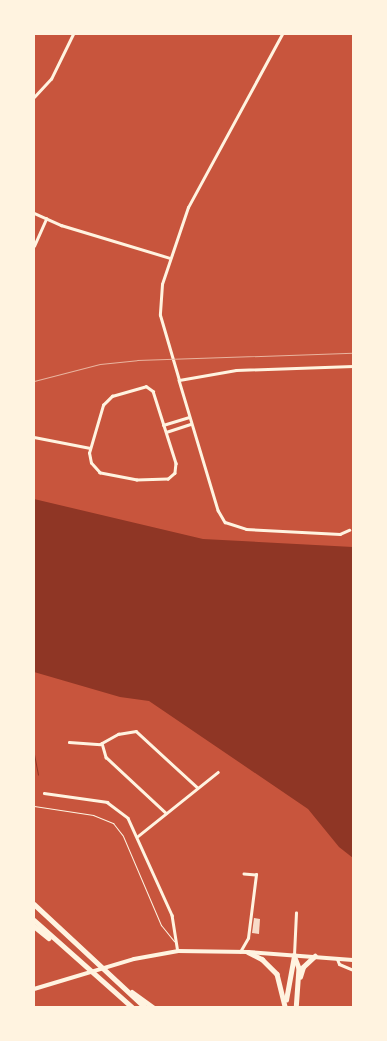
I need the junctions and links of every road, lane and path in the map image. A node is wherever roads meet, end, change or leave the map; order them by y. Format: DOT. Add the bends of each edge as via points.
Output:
graph roads {
  1 [pos="73,34"];
  2 [pos="282,34"];
  3 [pos="34,97"];
  4 [pos="34,213"];
  5 [pos="46,219"];
  6 [pos="34,246"];
  7 [pos="170,258"];
  8 [pos="353,366"];
  9 [pos="179,380"];
  10 [pos="190,417"];
  11 [pos="191,424"];
  12 [pos="164,425"];
  13 [pos="166,432"];
  14 [pos="34,437"];
  15 [pos="90,448"];
  16 [pos="349,530"];
  17 [pos="69,742"];
  18 [pos="102,744"];
  19 [pos="218,772"];
  20 [pos="197,787"];
  21 [pos="44,793"];
  22 [pos="34,806"];
  23 [pos="166,813"];
  24 [pos="138,836"];
  25 [pos="244,874"];
  26 [pos="34,904"];
  27 [pos="296,914"];
  28 [pos="34,920"];
  29 [pos="34,926"];
  30 [pos="172,942"];
  31 [pos="178,951"];
  32 [pos="240,952"];
  33 [pos="248,952"];
  34 [pos="72,955"];
  35 [pos="294,955"];
  36 [pos="315,956"];
  37 [pos="337,959"];
  38 [pos="353,960"];
  39 [pos="353,970"];
  40 [pos="107,973"];
  41 [pos="298,980"];
  42 [pos="34,989"];
  43 [pos="132,1007"];
  44 [pos="145,1007"];
  45 [pos="152,1007"];
  46 [pos="285,1007"];
  47 [pos="296,1007"];
  1 -- 3 [label="street" via="51,79"];
  2 -- 7 [label="street" via="196,191"];
  4 -- 5 [label="street"];
  5 -- 6 [label="street"];
  5 -- 7 [label="street"];
  7 -- 9 [label="street" via="159,302"];
  8 -- 9 [label="street" via="236,370"];
  9 -- 10 [label="street"];
  10 -- 11 [label="street"];
  10 -- 12 [label="street"];
  11 -- 13 [label="street"];
  11 -- 16 [label="street" via="220,516 225,522 246,528 332,533"];
  12 -- 13 [label="street"];
  12 -- 15 [label="street" via="150,387 116,394 103,405"];
  13 -- 15 [label="street" via="177,468 168,479 130,480 100,473 91,463"];
  14 -- 15 [label="street"];
  17 -- 18 [label="street"];
  18 -- 20 [label="street" via="118,734 136,731"];
  18 -- 23 [label="street" via="106,757"];
  19 -- 20 [label="street"];
  20 -- 23 [label="street"];
  21 -- 24 [label="street" via="92,798 114,805 128,818"];
  22 -- 30 [label="path" via="93,815 113,824 123,836 161,925"];
  23 -- 24 [label="street"];
  24 -- 31 [label="street" via="172,915"];
  25 -- 32 [label="street" via="256,875 248,938"];
  26 -- 40 [label="highway"];
  27 -- 35 [label="street"];
  28 -- 34 [label="highway"];
  29 -- 34 [label="highway"];
  31 -- 32 [label="main road"];
  31 -- 42 [label="main road" via="134,959"];
  32 -- 33 [label="main road"];
  33 -- 35 [label="main road"];
  33 -- 46 [label="highway" via="262,959 276,974"];
  34 -- 43 [label="highway"];
  35 -- 36 [label="main road"];
  35 -- 41 [label="highway"];
  35 -- 46 [label="highway"];
  36 -- 37 [label="main road"];
  36 -- 41 [label="highway" via="303,967"];
  37 -- 38 [label="main road"];
  37 -- 39 [label="street" via="338,964"];
  40 -- 44 [label="highway"];
  40 -- 45 [label="highway"];
  41 -- 47 [label="highway"];
}
